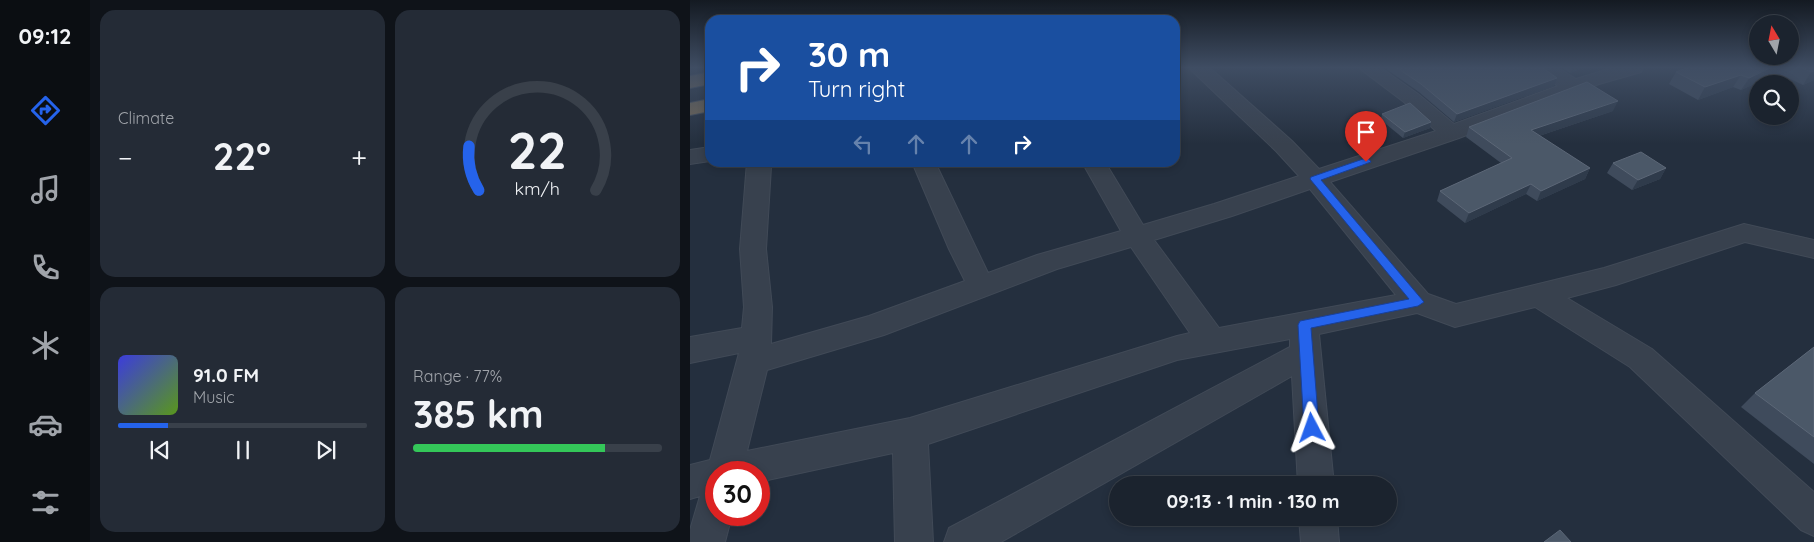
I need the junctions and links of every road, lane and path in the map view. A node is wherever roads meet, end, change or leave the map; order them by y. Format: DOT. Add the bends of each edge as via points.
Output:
graph roads {
  1 [pos="1226,93"];
  2 [pos="1404,93"];
  3 [pos="1557,93"];
  4 [pos="705,106"];
  5 [pos="690,109"];
  6 [pos="1452,133"];
  7 [pos="759,167"];
  8 [pos="925,167"];
  9 [pos="1096,167"];
  10 [pos="1315,179"];
  11 [pos="1137,236"];
  12 [pos="1814,249"];
  13 [pos="982,287"];
  14 [pos="1539,295"];
  15 [pos="1418,302"];
  16 [pos="1305,339"];
  17 [pos="1212,342"];
  18 [pos="755,349"];
  19 [pos="690,350"];
  20 [pos="910,434"];
  21 [pos="727,461"];
  22 [pos="770,463"];
  23 [pos="1315,476"];
  24 [pos="705,478"];
  25 [pos="690,482"];
  26 [pos="1814,517"];
  27 [pos="710,526"];
  28 [pos="1319,526"];
  29 [pos="706,542"];
  30 [pos="914,542"];
  31 [pos="963,542"];
  32 [pos="1320,542"];
  1 -- 10 [label="street"];
  2 -- 6 [label="street"];
  3 -- 6 [label="street"];
  4 -- 5 [label="highway"];
  6 -- 10 [label="street"];
  7 -- 18 [label="street" via="753,249 758,307"];
  8 -- 13 [label="street"];
  9 -- 11 [label="street"];
  10 -- 11 [label="street"];
  10 -- 15 [label="street"];
  11 -- 13 [label="street" via="1047,262"];
  11 -- 17 [label="street"];
  12 -- 14 [label="street" via="1744,233 1606,278"];
  13 -- 18 [label="street" via="873,327"];
  14 -- 15 [label="street" via="1455,316"];
  14 -- 26 [label="street" via="1641,358"];
  15 -- 16 [label="street"];
  16 -- 17 [label="street"];
  16 -- 23 [label="street"];
  16 -- 31 [label="street"];
  17 -- 20 [label="street" via="1177,348"];
  18 -- 19 [label="street"];
  18 -- 21 [label="street"];
  20 -- 22 [label="street"];
  20 -- 30 [label="street"];
  24 -- 25 [label="street"];
  27 -- 29 [label="street"];
  28 -- 32 [label="street"];
}
